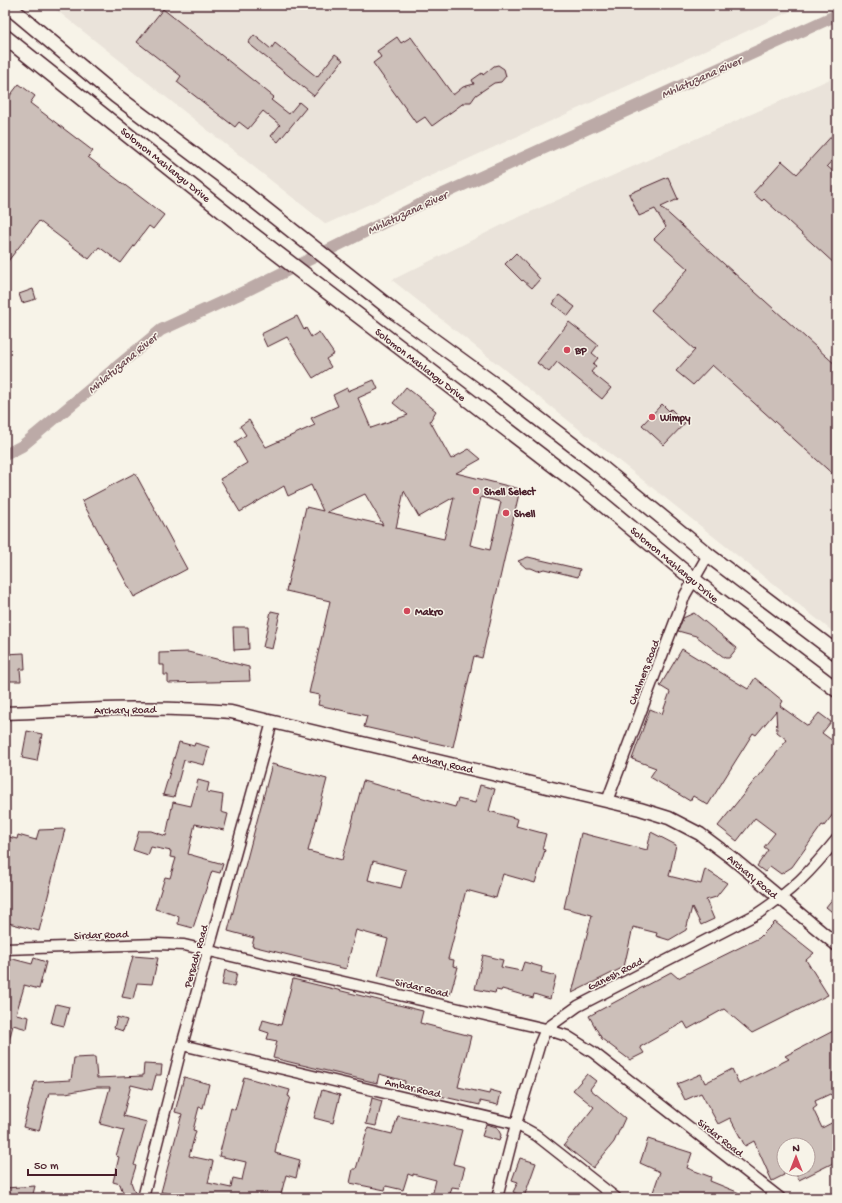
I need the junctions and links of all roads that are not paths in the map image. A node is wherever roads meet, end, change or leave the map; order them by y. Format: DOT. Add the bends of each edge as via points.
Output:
graph roads {
  1 [pos="7,5"];
  2 [pos="5,37"];
  3 [pos="708,555"];
  4 [pos="693,579"];
  5 [pos="837,653"];
  6 [pos="837,690"];
  7 [pos="5,713"];
  8 [pos="272,722"];
  9 [pos="607,801"];
  10 [pos="837,838"];
  11 [pos="780,899"];
  12 [pos="837,945"];
  13 [pos="5,949"];
  14 [pos="209,950"];
  15 [pos="546,1028"];
  16 [pos="182,1044"];
  17 [pos="516,1124"];
  18 [pos="143,1198"];
  19 [pos="497,1198"];
  20 [pos="616,1198"];
  21 [pos="780,1198"];
  1 -- 3 [label="main road, Solomon Mahlangu Drive" via="116,96 596,463"];
  2 -- 4 [label="main road, Solomon Mahlangu Drive" via="240,224 582,487"];
  3 -- 4 [label="street, Chalmers Road"];
  3 -- 5 [label="main road, Solomon Mahlangu Drive"];
  4 -- 6 [label="main road, Solomon Mahlangu Drive"];
  4 -- 9 [label="street, Chalmers Road"];
  7 -- 8 [label="street, Archary Road" via="191,708 231,712"];
  8 -- 9 [label="street, Archary Road"];
  8 -- 14 [label="street, Persadh Road"];
  9 -- 11 [label="street, Archary Road" via="669,818 700,834"];
  10 -- 11 [label="street, Ganesh Road" via="801,881"];
  11 -- 12 [label="street, Archary Road"];
  11 -- 15 [label="street, Ganesh Road" via="758,914 578,1006"];
  13 -- 14 [label="street, Sirdar Road" via="157,944 184,945"];
  14 -- 15 [label="street, Sirdar Road"];
  14 -- 16 [label="street, Persadh Road"];
  15 -- 17 [label="street"];
  15 -- 21 [label="street, Sirdar Road" via="567,1036 594,1052"];
  16 -- 17 [label="street, Ambar Road"];
  16 -- 18 [label="street, Persadh Road"];
  17 -- 19 [label="street"];
  17 -- 20 [label="street, Ambar Road" via="536,1135"];
}
